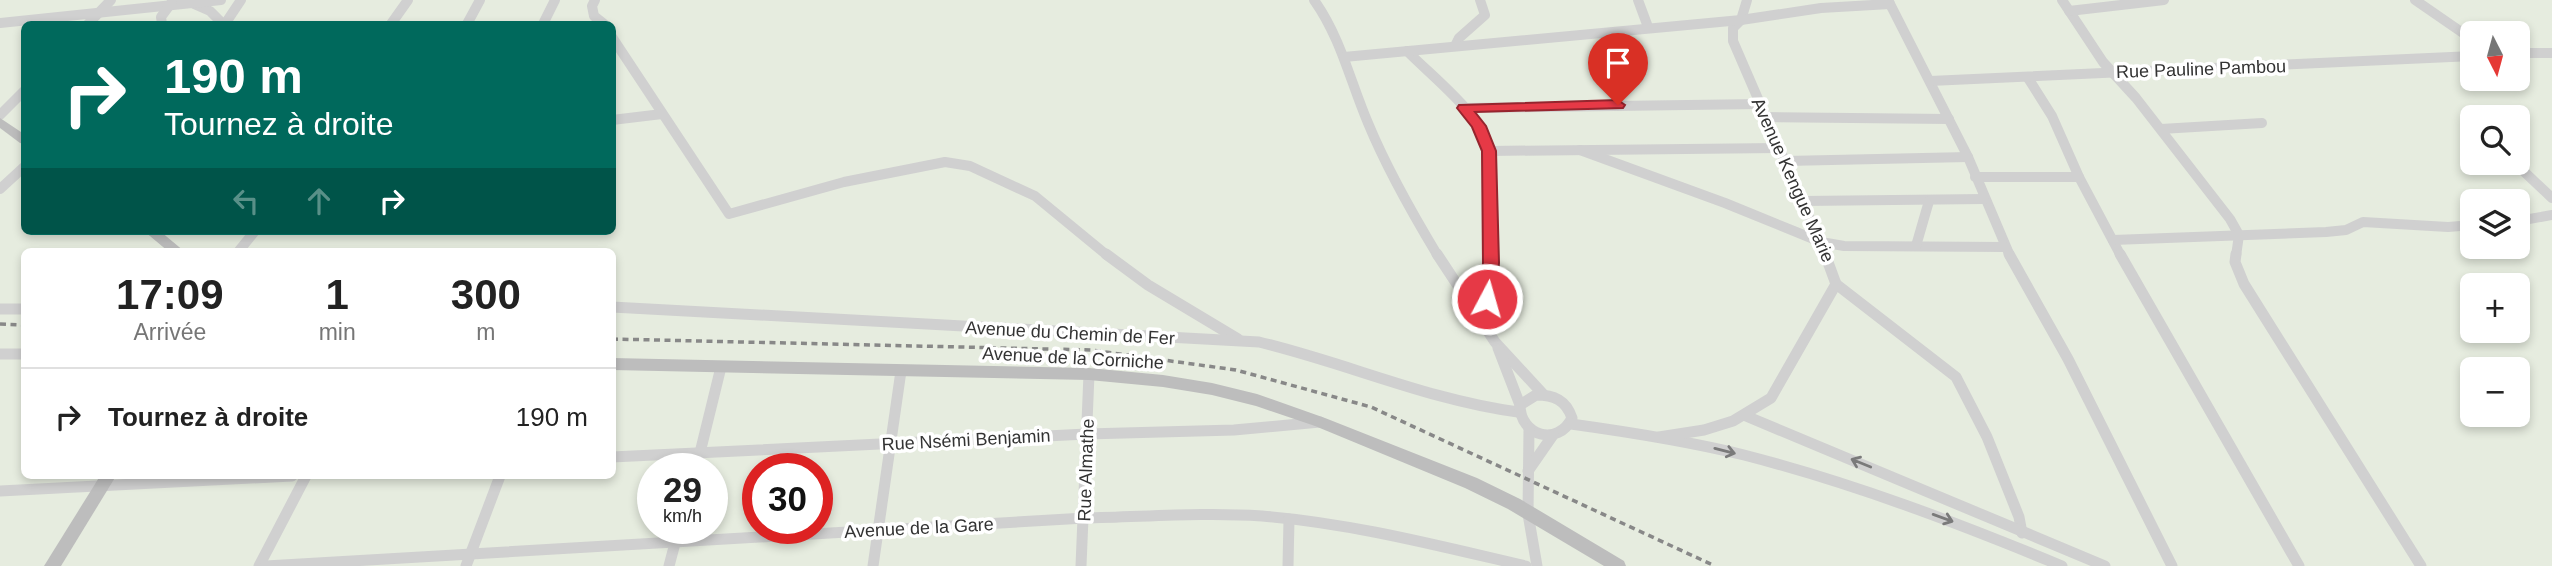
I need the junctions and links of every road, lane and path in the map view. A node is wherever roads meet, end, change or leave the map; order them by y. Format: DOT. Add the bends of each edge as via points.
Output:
graph roads {
  1 [pos="111,0"];
  2 [pos="221,0"];
  3 [pos="241,0"];
  4 [pos="408,0"];
  5 [pos="480,0"];
  6 [pos="555,0"];
  7 [pos="595,0"];
  8 [pos="1314,0"];
  9 [pos="1480,0"];
  10 [pos="1638,0"];
  11 [pos="2062,0"];
  12 [pos="2154,0"];
  13 [pos="2164,0"];
  14 [pos="2415,0"];
  15 [pos="1746,1"];
  16 [pos="1889,2"];
  17 [pos="171,3"];
  18 [pos="191,3"];
  19 [pos="101,11"];
  20 [pos="2069,11"];
  21 [pos="1741,20"];
  22 [pos="91,21"];
  23 [pos="162,21"];
  24 [pos="221,21"];
  25 [pos="226,21"];
  26 [pos="393,21"];
  27 [pos="469,21"];
  28 [pos="544,21"];
  29 [pos="599,21"];
  30 [pos="0,23"];
  31 [pos="1648,27"];
  32 [pos="2460,31"];
  33 [pos="616,43"];
  34 [pos="1455,46"];
  35 [pos="1407,51"];
  36 [pos="2530,53"];
  37 [pos="2552,53"];
  38 [pos="1344,57"];
  39 [pos="2460,57"];
  40 [pos="2112,73"];
  41 [pos="2028,78"];
  42 [pos="1930,81"];
  43 [pos="21,95"];
  44 [pos="1760,104"];
  45 [pos="21,107"];
  46 [pos="1464,108"];
  47 [pos="662,114"];
  48 [pos="1766,117"];
  49 [pos="1949,119"];
  50 [pos="2,120"];
  51 [pos="616,120"];
  52 [pos="2262,123"];
  53 [pos="2161,129"];
  54 [pos="21,137"];
  55 [pos="1778,148"];
  56 [pos="1580,150"];
  57 [pos="1489,151"];
  58 [pos="1968,157"];
  59 [pos="1786,161"];
  60 [pos="21,170"];
  61 [pos="2528,175"];
  62 [pos="1975,177"];
  63 [pos="2079,177"];
  64 [pos="0,190"];
  65 [pos="2552,198"];
  66 [pos="1984,199"];
  67 [pos="1803,201"];
  68 [pos="1929,201"];
  69 [pos="2552,215"];
  70 [pos="2530,219"];
  71 [pos="2460,226"];
  72 [pos="156,235"];
  73 [pos="2239,235"];
  74 [pos="2113,240"];
  75 [pos="1821,242"];
  76 [pos="1916,246"];
  77 [pos="2005,247"];
  78 [pos="173,248"];
  79 [pos="1836,284"];
  80 [pos="616,307"];
  81 [pos="0,309"];
  82 [pos="21,309"];
  83 [pos="1478,316"];
  84 [pos="1240,340"];
  85 [pos="1496,342"];
  86 [pos="0,354"];
  87 [pos="21,354"];
  88 [pos="616,363"];
  89 [pos="721,367"];
  90 [pos="901,371"];
  91 [pos="1089,374"];
  92 [pos="1543,394"];
  93 [pos="1519,408"];
  94 [pos="1746,416"];
  95 [pos="1320,422"];
  96 [pos="1571,424"];
  97 [pos="1529,429"];
  98 [pos="1087,434"];
  99 [pos="1553,435"];
  100 [pos="1659,437"];
  101 [pos="891,444"];
  102 [pos="701,451"];
  103 [pos="616,457"];
  104 [pos="1528,471"];
  105 [pos="180,479"];
  106 [pos="304,479"];
  107 [pos="499,479"];
  108 [pos="105,481"];
  109 [pos="0,491"];
  110 [pos="1528,514"];
  111 [pos="1085,518"];
  112 [pos="1289,519"];
  113 [pos="877,531"];
  114 [pos="2022,533"];
  115 [pos="728,534"];
  116 [pos="637,538"];
  117 [pos="675,544"];
  118 [pos="471,553"];
  119 [pos="52,566"];
  120 [pos="259,566"];
  121 [pos="266,566"];
  122 [pos="466,566"];
  123 [pos="669,566"];
  124 [pos="873,566"];
  125 [pos="1082,566"];
  126 [pos="1288,566"];
  127 [pos="1526,566"];
  128 [pos="1536,566"];
  129 [pos="1618,566"];
  130 [pos="2062,566"];
  131 [pos="2105,566"];
  132 [pos="2172,566"];
  133 [pos="2299,566"];
  134 [pos="2421,566"];
  1 -- 19 [label="street"];
  2 -- 18 [label="street"];
  3 -- 25 [label="street"];
  4 -- 26 [label="street"];
  5 -- 27 [label="street"];
  6 -- 28 [label="street"];
  7 -- 29 [label="street" via="592,11"];
  8 -- 38 [label="street" via="1328,17"];
  9 -- 34 [label="street" via="1485,15"];
  10 -- 31 [label="street"];
  11 -- 20 [label="street"];
  12 -- 13 [label="street"];
  12 -- 20 [label="street"];
  14 -- 32 [label="street"];
  15 -- 21 [label="street, Avenue Kengue Marie"];
  16 -- 21 [label="street"];
  16 -- 42 [label="street"];
  17 -- 18 [label="street"];
  17 -- 19 [label="street"];
  17 -- 23 [label="street"];
  18 -- 24 [label="street"];
  19 -- 22 [label="street"];
  19 -- 30 [label="street"];
  20 -- 40 [label="street"];
  21 -- 31 [label="street"];
  21 -- 44 [label="street, Avenue Kengue Marie" via="1733,28 1733,41"];
  31 -- 34 [label="street"];
  33 -- 47 [label="street"];
  34 -- 35 [label="street"];
  35 -- 38 [label="street"];
  35 -- 46 [label="street"];
  36 -- 37 [label="street"];
  38 -- 83 [label="street" via="1368,125 1408,207"];
  39 -- 40 [label="street, Rue Pauline Pambou"];
  40 -- 41 [label="street, Rue Pauline Pambou"];
  40 -- 53 [label="street"];
  41 -- 42 [label="street, Rue Pauline Pambou"];
  41 -- 63 [label="street" via="2052,116"];
  42 -- 49 [label="street"];
  43 -- 50 [label="street"];
  44 -- 46 [label="street"];
  44 -- 48 [label="street, Avenue Kengue Marie"];
  45 -- 50 [label="street"];
  46 -- 57 [label="street" via="1479,126"];
  47 -- 51 [label="street"];
  47 -- 84 [label="street" via="729,214 923,165 970,166 1035,195 1148,285"];
  48 -- 49 [label="street"];
  48 -- 55 [label="street, Avenue Kengue Marie"];
  49 -- 58 [label="street"];
  50 -- 54 [label="street"];
  52 -- 53 [label="street"];
  53 -- 73 [label="street"];
  55 -- 56 [label="street"];
  55 -- 59 [label="street, Avenue Kengue Marie"];
  56 -- 57 [label="street"];
  56 -- 75 [label="street"];
  57 -- 83 [label="street" via="1490,281"];
  58 -- 59 [label="street"];
  58 -- 62 [label="street"];
  59 -- 67 [label="street, Avenue Kengue Marie"];
  60 -- 64 [label="street"];
  61 -- 65 [label="street"];
  62 -- 63 [label="street"];
  62 -- 66 [label="street"];
  63 -- 74 [label="street"];
  66 -- 68 [label="street"];
  66 -- 77 [label="street"];
  67 -- 68 [label="street"];
  67 -- 75 [label="street, Avenue Kengue Marie"];
  68 -- 76 [label="street"];
  69 -- 70 [label="street"];
  71 -- 73 [label="street" via="2363,222 2336,231"];
  72 -- 78 [label="street"];
  73 -- 74 [label="street"];
  73 -- 134 [label="street" via="2235,262 2244,284"];
  74 -- 133 [label="street"];
  75 -- 76 [label="street"];
  75 -- 79 [label="street, Avenue Kengue Marie"];
  76 -- 77 [label="street"];
  77 -- 132 [label="street" via="2068,359"];
  79 -- 94 [label="street, Avenue Kengue Marie" via="1771,398"];
  79 -- 114 [label="street" via="1956,377 1987,437"];
  80 -- 84 [label="street, Avenue du Chemin de Fer"];
  81 -- 82 [label="street"];
  83 -- 85 [label="street"];
  84 -- 93 [label="street, Avenue du Chemin de Fer" via="1282,347 1469,406"];
  85 -- 92 [label="street"];
  85 -- 93 [label="street"];
  86 -- 87 [label="street"];
  88 -- 89 [label="street, Avenue de la Corniche"];
  89 -- 90 [label="street, Avenue de la Corniche"];
  89 -- 102 [label="street"];
  90 -- 91 [label="street, Avenue de la Corniche"];
  90 -- 101 [label="street"];
  91 -- 95 [label="street, Avenue de la Corniche" via="1212,389"];
  91 -- 98 [label="street, Rue Almathe"];
  92 -- 93 [label="street" via="1529,397"];
  92 -- 96 [label="street" via="1563,402 1571,412"];
  93 -- 97 [label="street"];
  94 -- 100 [label="street, Avenue Kengue Marie" via="1696,432"];
  114 -- 94 [label="street, one-way"];
  95 -- 98 [label="street, Rue Nsémi Benjamin" via="1234,430"];
  95 -- 110 [label="street, Avenue de la Corniche" via="1471,483"];
  96 -- 99 [label="street"];
  96 -- 100 [label="street"];
  97 -- 99 [label="street"];
  97 -- 104 [label="street"];
  98 -- 101 [label="street, Rue Nsémi Benjamin"];
  98 -- 111 [label="street, Rue Almathe"];
  99 -- 104 [label="street"];
  100 -- 130 [label="street, one-way" via="1776,463 1873,494"];
  101 -- 102 [label="street, Rue Nsémi Benjamin"];
  101 -- 113 [label="street"];
  102 -- 103 [label="street, Rue Nsémi Benjamin"];
  104 -- 110 [label="street"];
  105 -- 108 [label="street"];
  106 -- 120 [label="street"];
  107 -- 118 [label="street"];
  108 -- 109 [label="street"];
  108 -- 119 [label="street"];
  110 -- 128 [label="street"];
  110 -- 129 [label="street, Avenue de la Corniche"];
  111 -- 112 [label="street, Avenue de la Gare" via="1204,515"];
  111 -- 113 [label="street, Avenue de la Gare"];
  111 -- 125 [label="street, Rue Almathe"];
  112 -- 126 [label="street"];
  112 -- 127 [label="street, Avenue de la Gare"];
  113 -- 115 [label="street, Avenue de la Gare"];
  113 -- 124 [label="street"];
  114 -- 131 [label="street"];
  116 -- 118 [label="street, Avenue de la Gare"];
  117 -- 123 [label="street"];
  118 -- 121 [label="street, Avenue de la Gare"];
  118 -- 122 [label="street"];
}
